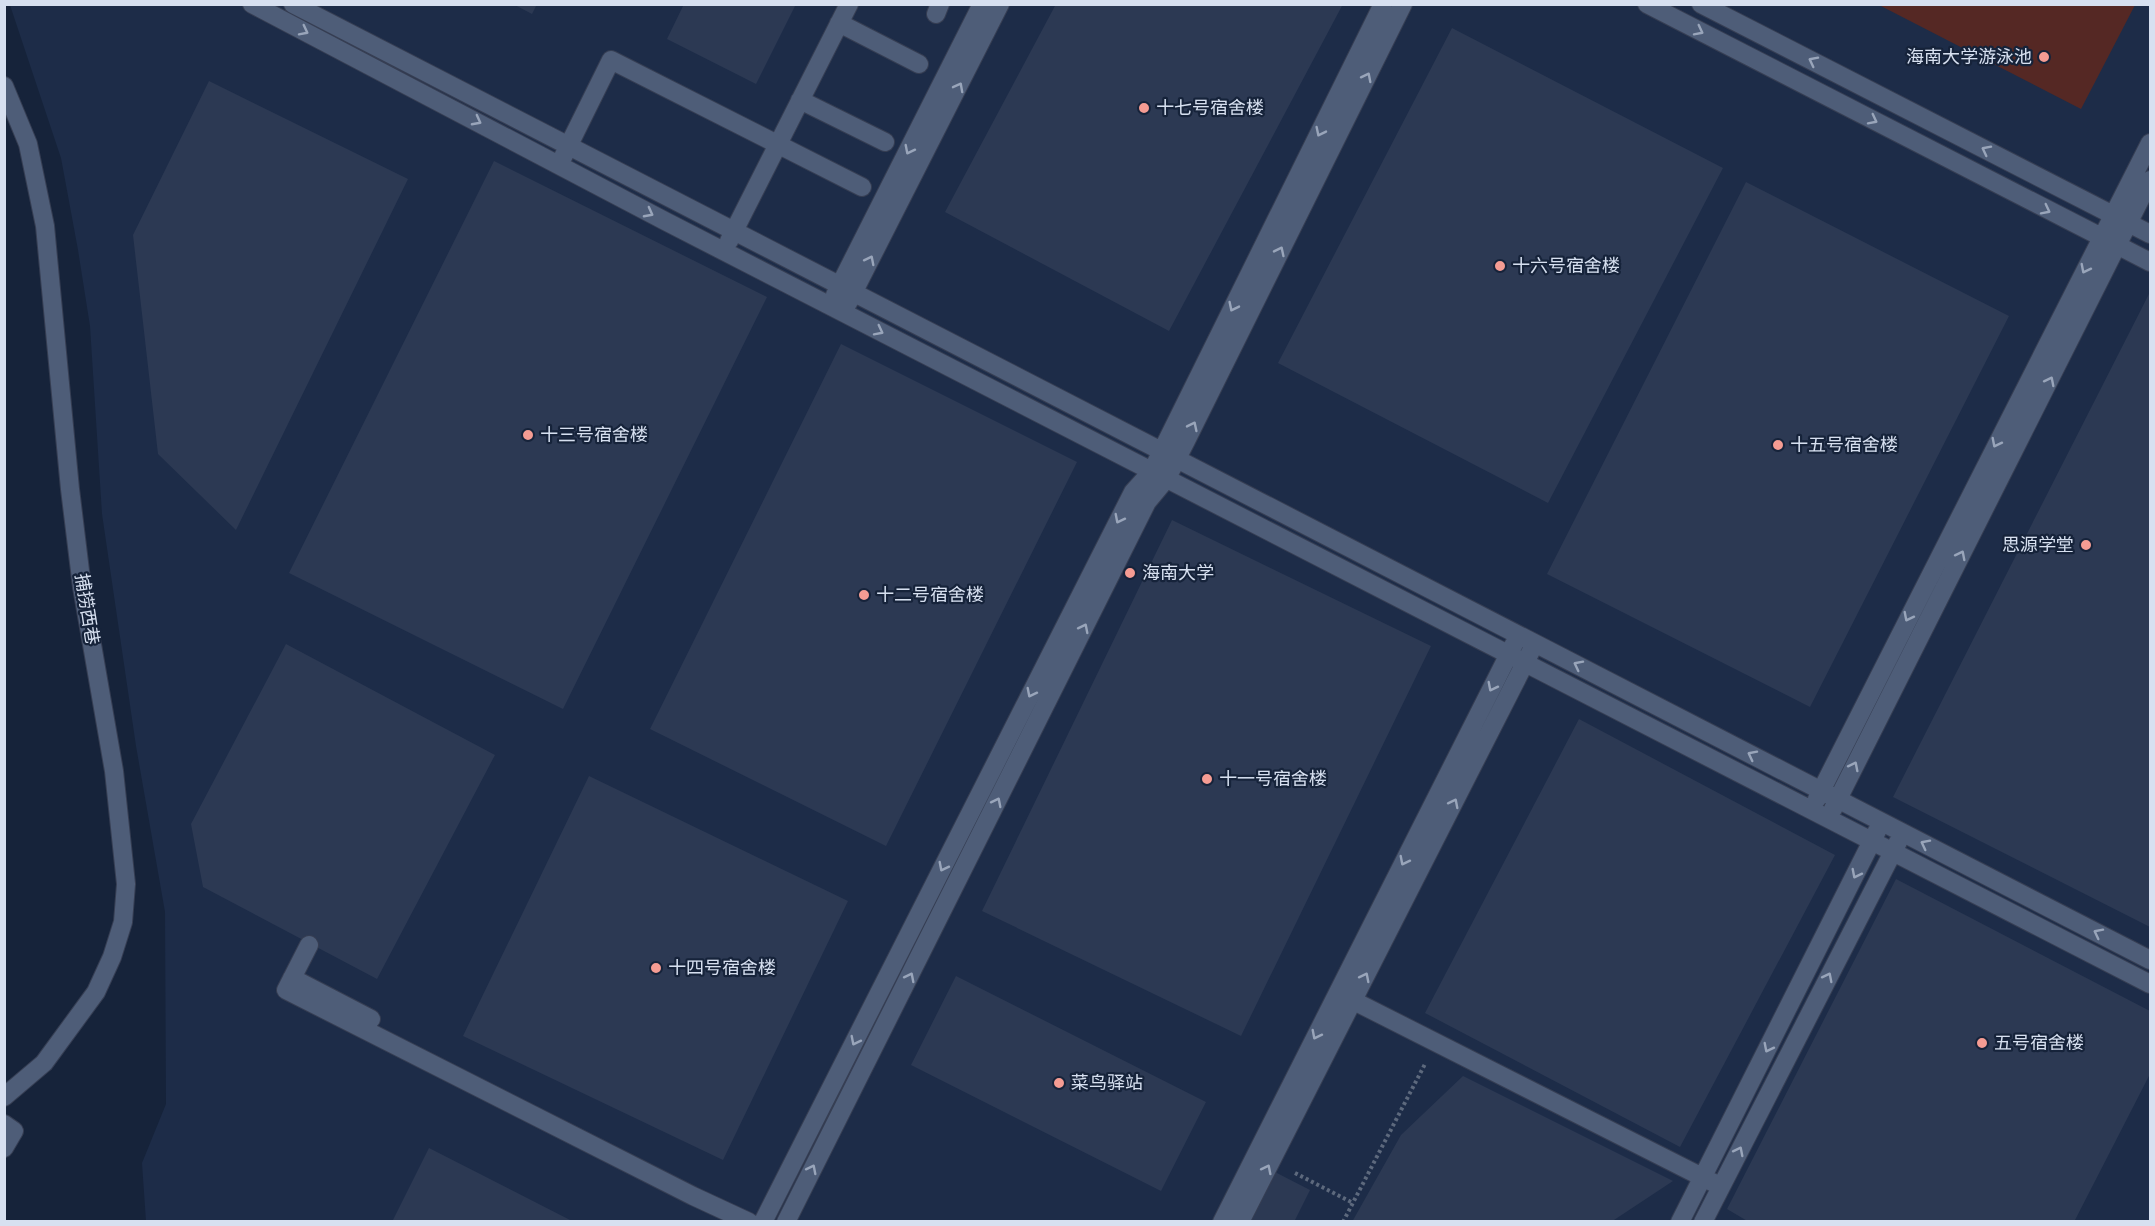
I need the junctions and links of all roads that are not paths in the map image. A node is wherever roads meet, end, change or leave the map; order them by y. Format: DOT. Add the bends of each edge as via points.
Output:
graph roads {
  1 [pos="293,4"];
  2 [pos="849,4"];
  3 [pos="982,4"];
  4 [pos="1000,4"];
  5 [pos="1383,4"];
  6 [pos="1403,4"];
  7 [pos="1647,4"];
  8 [pos="1701,4"];
  9 [pos="255,5"];
  10 [pos="840,23"];
  11 [pos="919,64"];
  12 [pos="4,86"];
  13 [pos="800,100"];
  14 [pos="885,142"];
  15 [pos="2151,143"];
  16 [pos="569,146"];
  17 [pos="777,146"];
  18 [pos="559,165"];
  19 [pos="2151,180"];
  20 [pos="862,187"];
  21 [pos="2121,219"];
  22 [pos="734,230"];
  23 [pos="2151,234"];
  24 [pos="2109,242"];
  25 [pos="724,251"];
  26 [pos="2151,262"];
  27 [pos="847,288"];
  28 [pos="836,309"];
  29 [pos="1170,454"];
  30 [pos="1159,475"];
  31 [pos="1519,634"];
  32 [pos="1535,643"];
  33 [pos="1508,654"];
  34 [pos="1525,662"];
  35 [pos="1821,790"];
  36 [pos="1838,799"];
  37 [pos="1811,810"];
  38 [pos="1828,818"];
  39 [pos="1882,821"];
  40 [pos="1903,833"];
  41 [pos="1872,841"];
  42 [pos="1893,851"];
  43 [pos="309,945"];
  44 [pos="2151,960"];
  45 [pos="2151,984"];
  46 [pos="1345,996"];
  47 [pos="4,1096"];
  48 [pos="4,1124"];
  49 [pos="4,1148"];
  50 [pos="1703,1177"];
  51 [pos="1721,1186"];
  52 [pos="763,1220"];
  53 [pos="786,1221"];
  54 [pos="1222,1221"];
  55 [pos="1240,1221"];
  56 [pos="1680,1221"];
  57 [pos="1703,1221"];
  1 -- 16 [label="street"];
  2 -- 10 [label="street"];
  3 -- 27 [label="street, one-way"];
  27 -- 4 [label="street, one-way"];
  5 -- 29 [label="street, one-way"];
  29 -- 6 [label="street, one-way"];
  7 -- 24 [label="street, one-way"];
  21 -- 8 [label="street, one-way"];
  9 -- 18 [label="street, one-way"];
  10 -- 11 [label="street"];
  10 -- 13 [label="street"];
  12 -- 47 [label="street, 捕捞西巷" via="28,144 45,226 82,587 114,771 126,884 123,922 96,992 44,1063"];
  13 -- 14 [label="street"];
  13 -- 17 [label="street"];
  15 -- 21 [label="street"];
  16 -- 17 [label="street" via="611,60"];
  16 -- 18 [label="street"];
  16 -- 22 [label="street"];
  17 -- 20 [label="street"];
  17 -- 22 [label="street"];
  18 -- 25 [label="street, one-way"];
  19 -- 21 [label="street"];
  21 -- 23 [label="street"];
  21 -- 24 [label="street"];
  22 -- 25 [label="street"];
  22 -- 27 [label="street"];
  24 -- 26 [label="street"];
  24 -- 35 [label="street, one-way"];
  36 -- 24 [label="street, one-way"];
  25 -- 28 [label="street"];
  27 -- 28 [label="street"];
  27 -- 29 [label="street"];
  28 -- 30 [label="street, one-way"];
  29 -- 30 [label="street"];
  29 -- 31 [label="street"];
  30 -- 33 [label="street"];
  30 -- 52 [label="street, one-way" via="1133,492"];
  53 -- 30 [label="street, one-way"];
  31 -- 32 [label="street"];
  31 -- 33 [label="street"];
  32 -- 34 [label="street"];
  35 -- 32 [label="street, one-way"];
  33 -- 34 [label="street"];
  33 -- 46 [label="street, one-way"];
  34 -- 37 [label="street"];
  46 -- 34 [label="street, one-way"];
  35 -- 36 [label="street"];
  35 -- 37 [label="street"];
  36 -- 38 [label="street"];
  36 -- 39 [label="street"];
  37 -- 38 [label="street"];
  38 -- 41 [label="street"];
  39 -- 40 [label="street"];
  39 -- 41 [label="street"];
  40 -- 42 [label="street"];
  44 -- 40 [label="street, one-way"];
  41 -- 42 [label="street"];
  41 -- 50 [label="street, one-way"];
  42 -- 45 [label="street"];
  51 -- 42 [label="street, one-way"];
  43 -- 52 [label="street" via="289,984"];
  46 -- 50 [label="street"];
  46 -- 54 [label="street, one-way"];
  55 -- 46 [label="street, one-way"];
  48 -- 49 [label="street" via="14,1131"];
  50 -- 51 [label="street"];
  50 -- 56 [label="street"];
  51 -- 57 [label="street"];
}
